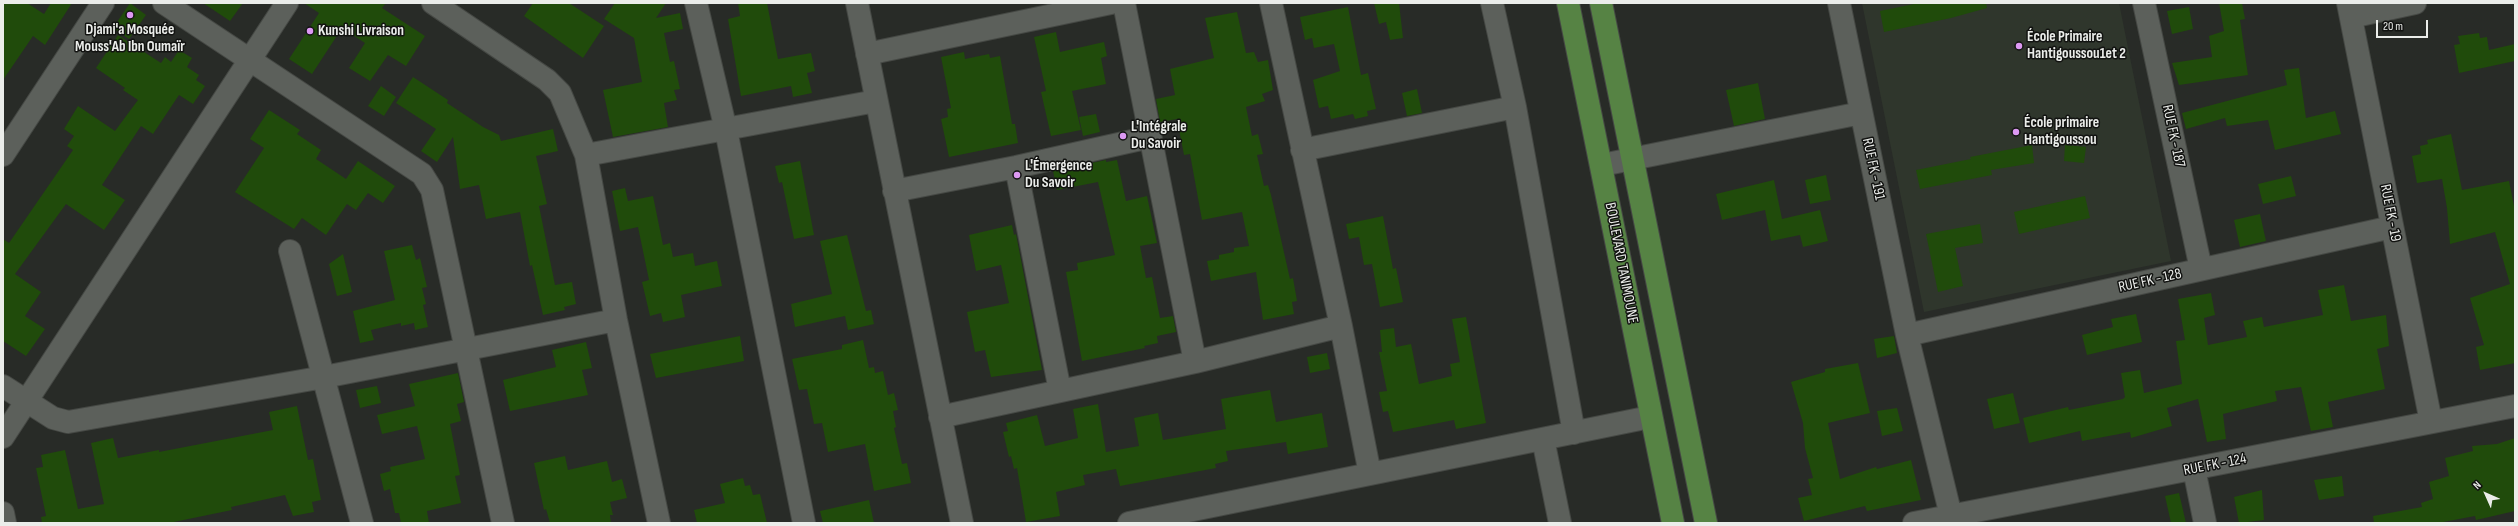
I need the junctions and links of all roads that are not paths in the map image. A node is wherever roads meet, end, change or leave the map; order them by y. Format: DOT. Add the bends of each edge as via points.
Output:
graph roads {
  1 [pos="103,3"];
  2 [pos="164,3"];
  3 [pos="287,3"];
  4 [pos="433,3"];
  5 [pos="696,3"];
  6 [pos="857,3"];
  7 [pos="1111,3"];
  8 [pos="1124,3"];
  9 [pos="1270,3"];
  10 [pos="1492,3"];
  11 [pos="1568,3"];
  12 [pos="1601,3"];
  13 [pos="1839,3"];
  14 [pos="2144,3"];
  15 [pos="2415,3"];
  16 [pos="2349,10"];
  17 [pos="867,54"];
  18 [pos="250,60"];
  19 [pos="876,101"];
  20 [pos="1515,107"];
  21 [pos="1861,113"];
  22 [pos="726,130"];
  23 [pos="1150,137"];
  24 [pos="1302,150"];
  25 [pos="3,154"];
  26 [pos="586,155"];
  27 [pos="1634,160"];
  28 [pos="1602,165"];
  29 [pos="1016,167"];
  30 [pos="894,191"];
  31 [pos="2392,227"];
  32 [pos="290,251"];
  33 [pos="2202,269"];
  34 [pos="616,320"];
  35 [pos="1341,326"];
  36 [pos="1908,335"];
  37 [pos="467,349"];
  38 [pos="1194,362"];
  39 [pos="324,377"];
  40 [pos="3,386"];
  41 [pos="1060,391"];
  42 [pos="26,403"];
  43 [pos="2515,406"];
  44 [pos="940,417"];
  45 [pos="1650,417"];
  46 [pos="2431,422"];
  47 [pos="1574,433"];
  48 [pos="3,437"];
  49 [pos="1543,439"];
  50 [pos="2194,469"];
  51 [pos="1370,474"];
  52 [pos="3,513"];
  53 [pos="1951,516"];
  54 [pos="5,523"];
  55 [pos="362,523"];
  56 [pos="504,523"];
  57 [pos="659,523"];
  58 [pos="804,523"];
  59 [pos="962,523"];
  60 [pos="1129,523"];
  61 [pos="1560,523"];
  62 [pos="1673,523"];
  63 [pos="1706,523"];
  64 [pos="1914,523"];
  65 [pos="2205,523"];
  1 -- 25 [label="street"];
  2 -- 18 [label="street"];
  3 -- 18 [label="street"];
  4 -- 26 [label="street" via="553,85 560,93"];
  5 -- 22 [label="street"];
  6 -- 17 [label="street"];
  7 -- 17 [label="street"];
  8 -- 23 [label="street"];
  9 -- 24 [label="street"];
  10 -- 20 [label="street"];
  11 -- 28 [label="main road, BOULEVARD TANIMOUNE"];
  12 -- 27 [label="main road"];
  13 -- 21 [label="street, RUE FK - 191"];
  14 -- 33 [label="street, RUE FK - 187"];
  15 -- 16 [label="street"];
  16 -- 31 [label="street, RUE FK - 19"];
  17 -- 19 [label="street"];
  18 -- 37 [label="street" via="422,174 428,181"];
  18 -- 42 [label="street"];
  19 -- 22 [label="street"];
  19 -- 30 [label="street"];
  20 -- 24 [label="street"];
  20 -- 47 [label="street"];
  21 -- 27 [label="street"];
  21 -- 36 [label="street, RUE FK - 191"];
  22 -- 26 [label="street"];
  22 -- 58 [label="street"];
  23 -- 29 [label="street"];
  23 -- 38 [label="street"];
  24 -- 35 [label="street"];
  26 -- 34 [label="street"];
  27 -- 28 [label="street"];
  27 -- 63 [label="main road"];
  28 -- 45 [label="main road, BOULEVARD TANIMOUNE"];
  29 -- 30 [label="street"];
  29 -- 41 [label="street"];
  30 -- 44 [label="street"];
  31 -- 33 [label="street, RUE FK - 128"];
  31 -- 46 [label="street, RUE FK - 19"];
  32 -- 39 [label="street"];
  33 -- 36 [label="street, RUE FK - 128"];
  34 -- 37 [label="street"];
  34 -- 57 [label="street"];
  35 -- 38 [label="street"];
  35 -- 51 [label="street"];
  36 -- 53 [label="street, RUE FK - 191"];
  37 -- 39 [label="street"];
  37 -- 56 [label="street"];
  38 -- 41 [label="street"];
  39 -- 42 [label="street" via="68,422 52,418"];
  39 -- 55 [label="street"];
  40 -- 42 [label="street"];
  41 -- 44 [label="street"];
  42 -- 48 [label="street"];
  43 -- 46 [label="street, RUE FK - 124"];
  44 -- 59 [label="street"];
  45 -- 47 [label="street"];
  45 -- 62 [label="main road, BOULEVARD TANIMOUNE"];
  46 -- 50 [label="street, RUE FK - 124"];
  47 -- 49 [label="street"];
  49 -- 51 [label="street"];
  49 -- 61 [label="street"];
  50 -- 53 [label="street, RUE FK - 124"];
  50 -- 65 [label="street"];
  51 -- 60 [label="street"];
  52 -- 54 [label="street"];
  53 -- 64 [label="street, RUE FK - 124"];
}
